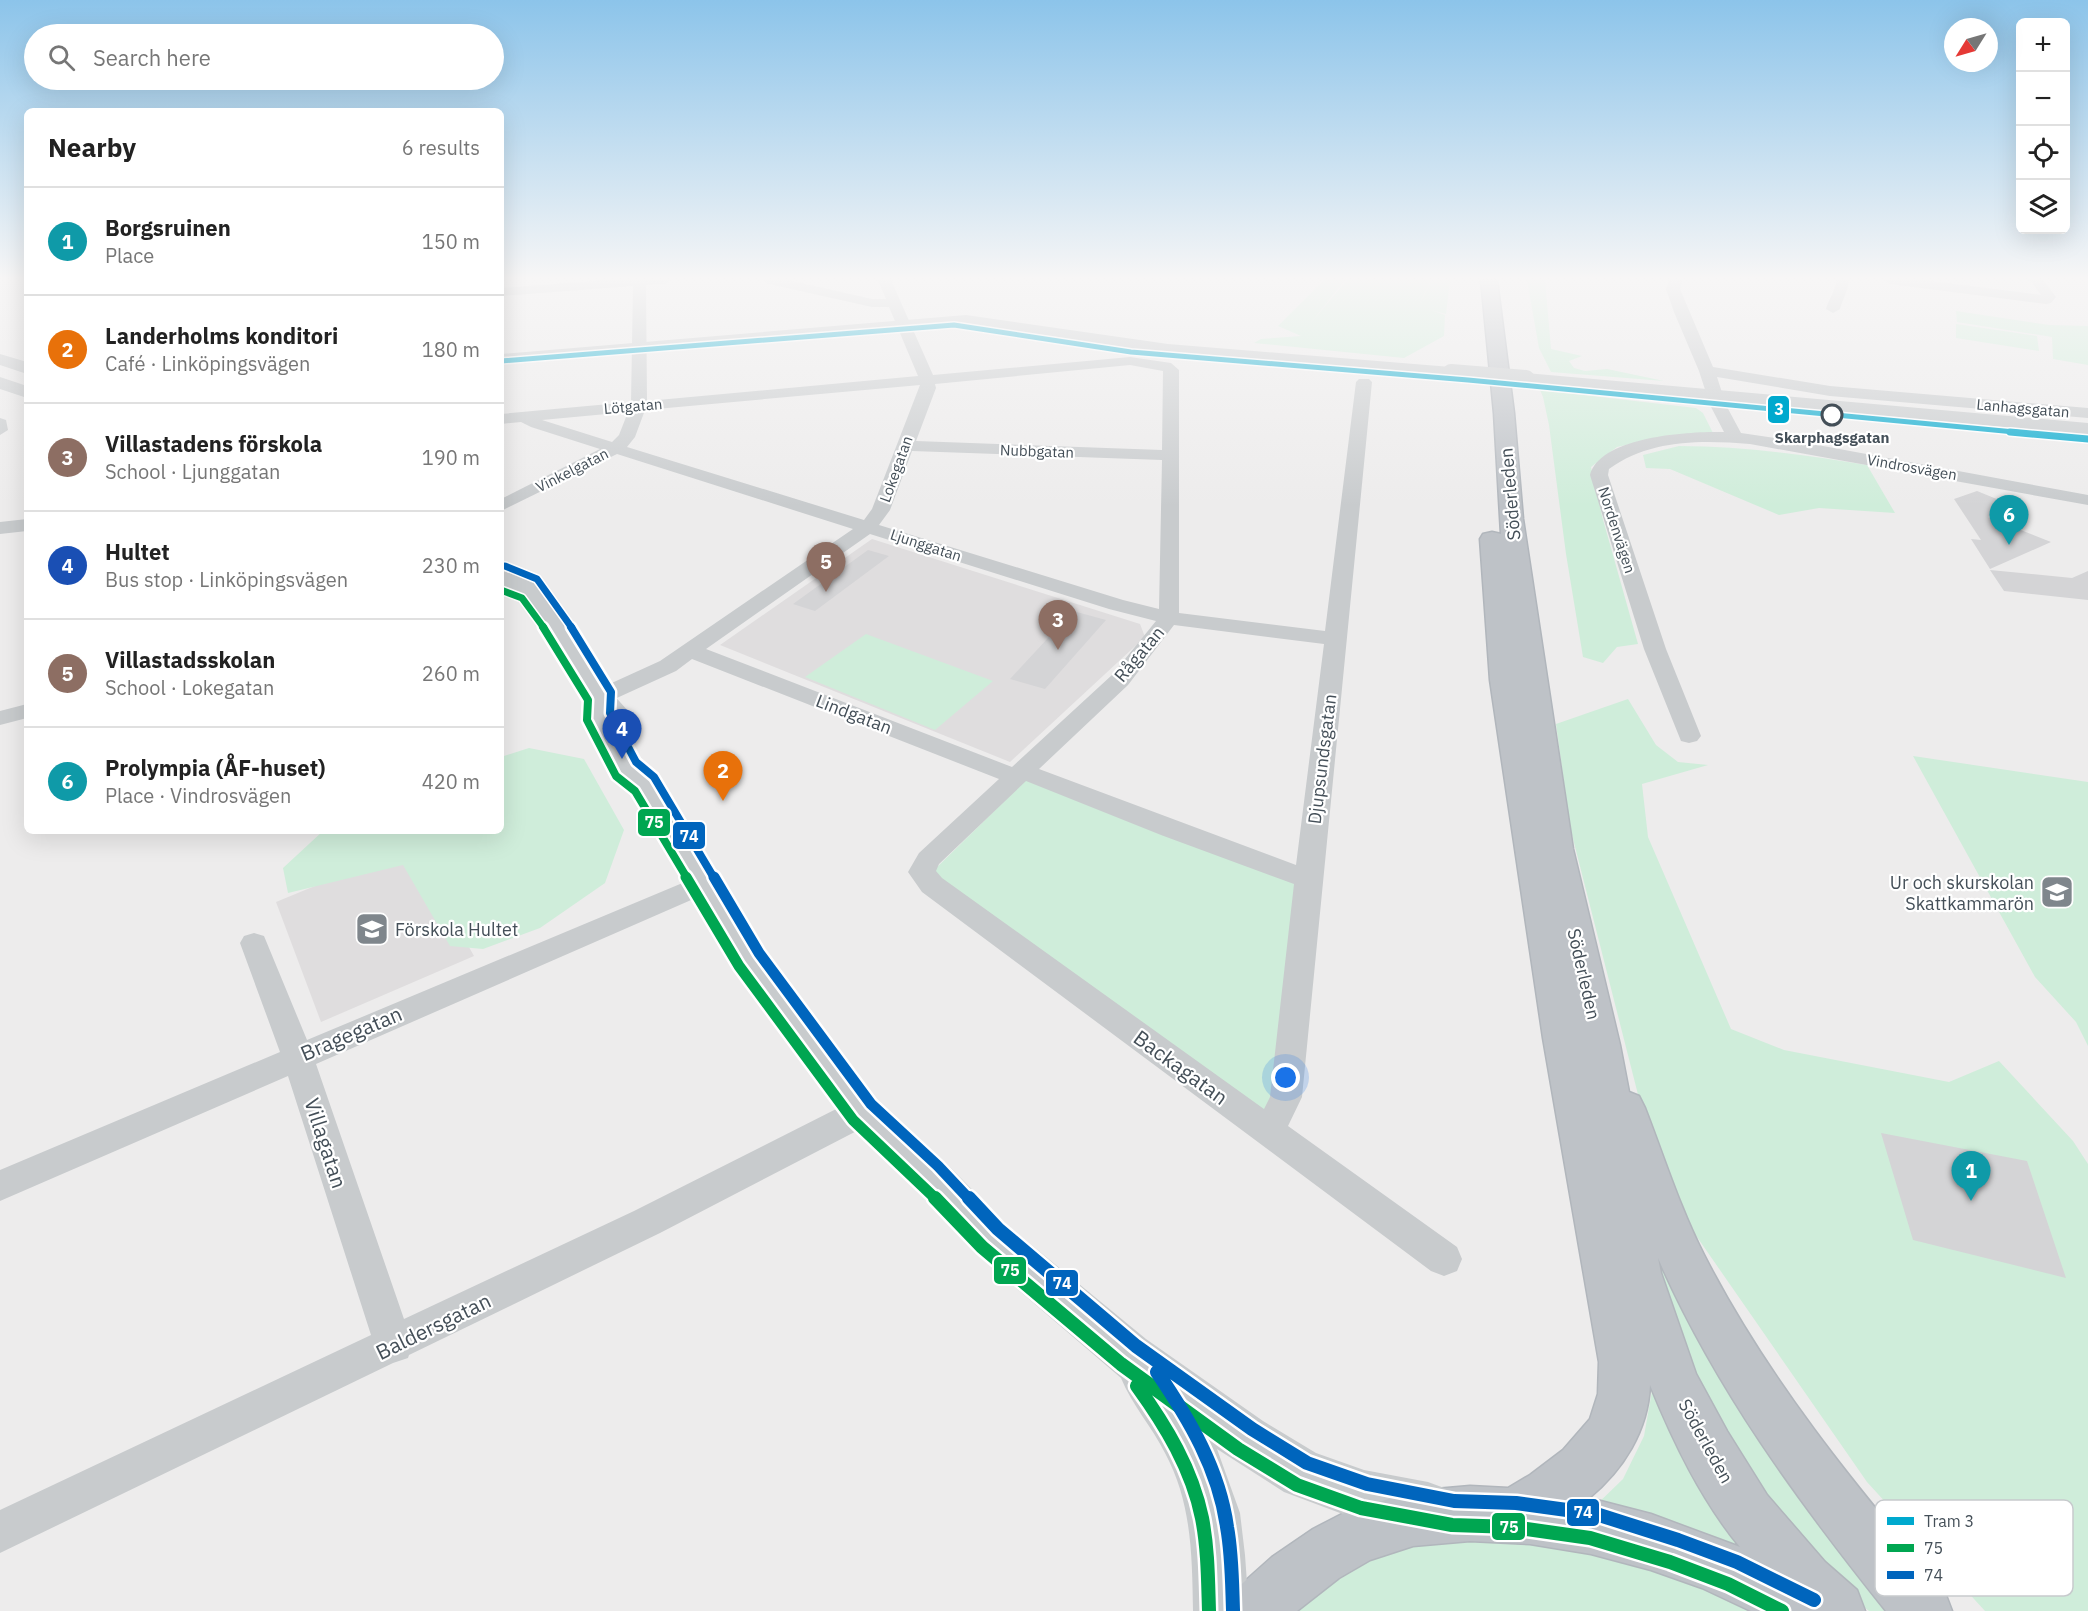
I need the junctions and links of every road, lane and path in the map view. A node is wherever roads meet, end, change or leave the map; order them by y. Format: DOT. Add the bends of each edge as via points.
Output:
graph roads {
  1 [pos="549,355"];
  2 [pos="640,355"];
  3 [pos="917,355"];
  4 [pos="1218,355"];
  5 [pos="1493,355"];
  6 [pos="1700,355"];
  7 [pos="1477,358"];
  8 [pos="0,359"];
  9 [pos="504,359"];
  10 [pos="1124,362"];
  11 [pos="24,367"];
  12 [pos="1707,371"];
  13 [pos="1370,374"];
  14 [pos="927,380"];
  15 [pos="0,383"];
  16 [pos="24,391"];
  17 [pos="1715,396"];
  18 [pos="639,405"];
  19 [pos="2088,413"];
  20 [pos="524,417"];
  21 [pos="504,419"];
  22 [pos="0,423"];
  23 [pos="2088,429"];
  24 [pos="0,430"];
  25 [pos="1736,440"];
  26 [pos="903,446"];
  27 [pos="616,448"];
  28 [pos="1170,455"];
  29 [pos="2088,500"];
  30 [pos="504,504"];
  31 [pos="24,525"];
  32 [pos="868,527"];
  33 [pos="0,528"];
  34 [pos="504,578"];
  35 [pos="1169,618"];
  36 [pos="1336,639"];
  37 [pos="691,651"];
  38 [pos="600,697"];
  39 [pos="24,712"];
  40 [pos="0,718"];
  41 [pos="1689,736"];
  42 [pos="1019,774"];
  43 [pos="922,872"];
  44 [pos="1308,879"];
  45 [pos="704,883"];
  46 [pos="254,944"];
  47 [pos="1600,1045"];
  48 [pos="297,1056"];
  49 [pos="862,1112"];
  50 [pos="1269,1132"];
  51 [pos="0,1186"];
  52 [pos="1444,1259"];
  53 [pos="394,1345"];
  54 [pos="1129,1355"];
  55 [pos="1453,1513"];
  56 [pos="1514,1515"];
  57 [pos="0,1532"];
  58 [pos="1875,1554"];
  59 [pos="1910,1596"];
  60 [pos="1221,1611"];
  61 [pos="1256,1611"];
  62 [pos="1809,1611"];
  63 [pos="1836,1611"];
  64 [pos="1923,1611"];
  1 -- 9 [label="street"];
  2 -- 18 [label="street, Vinkelgatan"];
  3 -- 14 [label="street"];
  4 -- 13 [label="street"];
  5 -- 47 [label="highway, Söderleden" via="1504,413 1511,519 1556,849"];
  6 -- 12 [label="street"];
  7 -- 56 [label="highway, Söderleden" via="1504,680 1563,1038 1624,1362 1623,1401 1610,1436 1589,1463 1558,1489"];
  8 -- 11 [label="street"];
  10 -- 14 [label="street, Lötgatan"];
  10 -- 28 [label="street, Rågatan" via="1152,363 1171,370"];
  12 -- 17 [label="street"];
  12 -- 19 [label="street, Lanhagsgatan" via="1830,391"];
  13 -- 17 [label="street, bridge" via="1451,373"];
  13 -- 36 [label="street, Djupsundsgatan"];
  14 -- 18 [label="street, Lötgatan"];
  14 -- 26 [label="street, Lokegatan" via="928,387"];
  15 -- 16 [label="street"];
  17 -- 23 [label="street"];
  17 -- 25 [label="street"];
  18 -- 20 [label="street, Lötgatan"];
  18 -- 27 [label="street, Vinkelgatan" via="627,437"];
  20 -- 21 [label="street, Lötgatan"];
  20 -- 27 [label="street, Ljunggatan"];
  22 -- 24 [label="street"];
  25 -- 29 [label="street, Vindrosvägen" via="1791,446"];
  25 -- 41 [label="street, Nordenvägen" via="1680,439 1649,446 1609,460 1599,475 1655,649"];
  26 -- 28 [label="street, Nubbgatan"];
  26 -- 32 [label="street, Lokegatan" via="881,510"];
  27 -- 30 [label="street, Vinkelgatan"];
  27 -- 32 [label="street, Ljunggatan"];
  28 -- 35 [label="street, Rågatan"];
  31 -- 33 [label="street"];
  32 -- 35 [label="street, Ljunggatan"];
  32 -- 37 [label="street, Lokegatan"];
  34 -- 38 [label="street" via="529,588 537,597"];
  35 -- 36 [label="street, Ljunggatan"];
  35 -- 42 [label="street, Rågatan" via="1119,680"];
  36 -- 44 [label="street, Djupsundsgatan"];
  37 -- 38 [label="street, Lokegatan" via="642,680"];
  37 -- 42 [label="street, Lindgatan"];
  38 -- 45 [label="street" via="598,715 627,770 644,783"];
  39 -- 40 [label="street"];
  42 -- 43 [label="street, Rågatan" via="928,860"];
  42 -- 44 [label="street, Lindgatan"];
  43 -- 50 [label="street, Backagatan" via="932,885"];
  44 -- 50 [label="street, Djupsundsgatan" via="1286,1097"];
  45 -- 48 [label="street, Bragegatan"];
  45 -- 49 [label="street" via="748,960"];
  46 -- 48 [label="street, Villagatan"];
  47 -- 58 [label="highway" via="1662,1211 1697,1290 1795,1446"];
  47 -- 63 [label="highway, Söderleden" via="1637,1273 1675,1385 1708,1450 1748,1514 1805,1582"];
  48 -- 51 [label="street, Bragegatan"];
  48 -- 53 [label="street, Villagatan"];
  49 -- 53 [label="street, Baldersgatan"];
  49 -- 54 [label="street" via="990,1238"];
  50 -- 52 [label="street, Backagatan"];
  53 -- 57 [label="street, Baldersgatan"];
  54 -- 55 [label="street" via="1245,1439 1302,1474 1364,1496"];
  54 -- 60 [label="street" via="1174,1417 1191,1448 1211,1501"];
  55 -- 56 [label="highway"];
  55 -- 61 [label="highway" via="1363,1534 1317,1558 1280,1586"];
  56 -- 62 [label="highway" via="1593,1526 1674,1551 1733,1573"];
  59 -- 64 [label="highway"];
}
